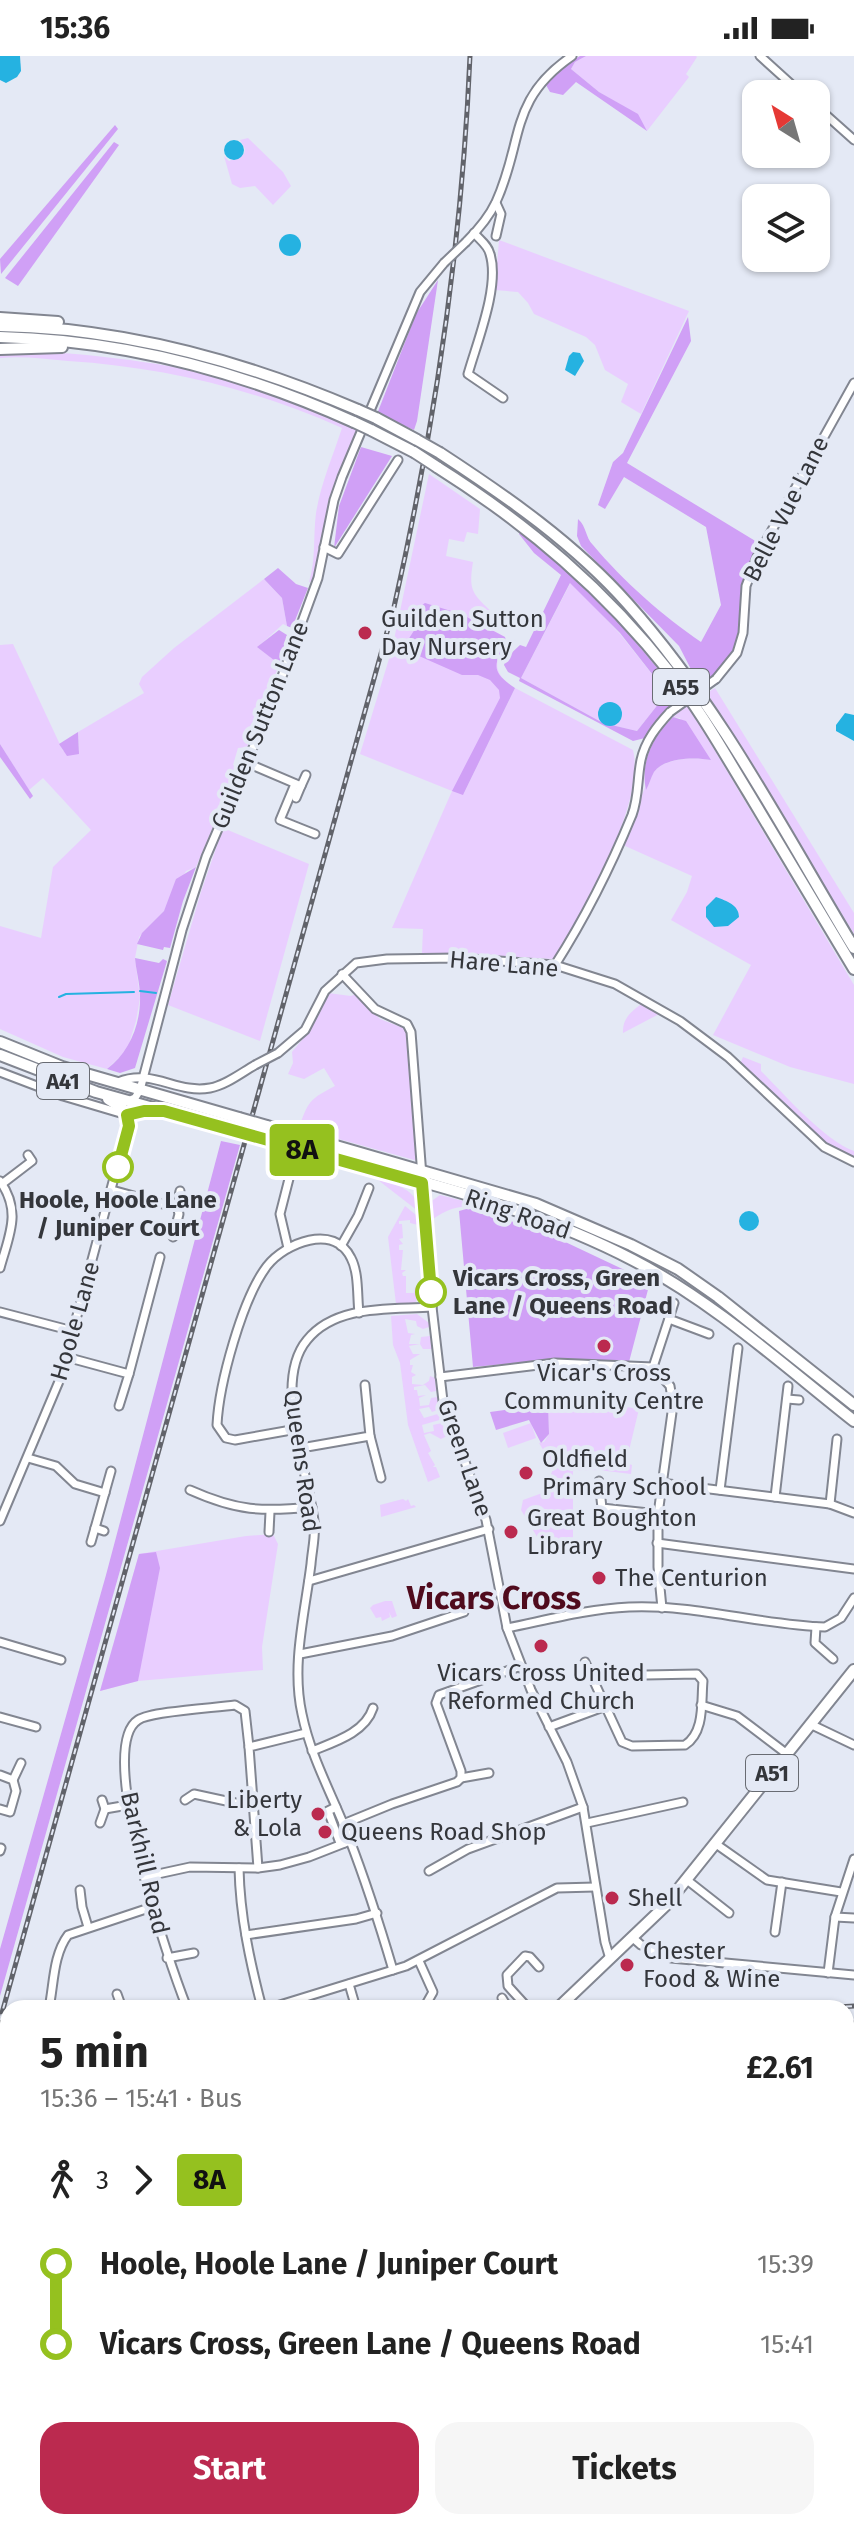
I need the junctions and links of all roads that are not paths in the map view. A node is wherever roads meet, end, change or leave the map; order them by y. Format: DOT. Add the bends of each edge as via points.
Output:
graph roads {
  1 [pos="572,56"];
  2 [pos="760,56"];
  3 [pos="787,80"];
  4 [pos="830,119"];
  5 [pos="854,140"];
  6 [pos="496,203"];
  7 [pos="474,233"];
  8 [pos="496,236"];
  9 [pos="0,318"];
  10 [pos="0,326"];
  11 [pos="107,334"];
  12 [pos="0,337"];
  13 [pos="104,347"];
  14 [pos="0,349"];
  15 [pos="854,383"];
  16 [pos="503,398"];
  17 [pos="398,460"];
  18 [pos="324,547"];
  19 [pos="247,763"];
  20 [pos="306,775"];
  21 [pos="298,785"];
  22 [pos="296,798"];
  23 [pos="315,834"];
  24 [pos="854,948"];
  25 [pos="555,965"];
  26 [pos="854,969"];
  27 [pos="342,974"];
  28 [pos="0,1042"];
  29 [pos="0,1055"];
  30 [pos="0,1072"];
  31 [pos="143,1076"];
  32 [pos="116,1084"];
  33 [pos="140,1090"];
  34 [pos="96,1092"];
  35 [pos="128,1101"];
  36 [pos="164,1111"];
  37 [pos="127,1115"];
  38 [pos="28,1155"];
  39 [pos="854,1162"];
  40 [pos="292,1167"];
  41 [pos="421,1171"];
  42 [pos="1,1183"];
  43 [pos="422,1183"];
  44 [pos="369,1188"];
  45 [pos="112,1190"];
  46 [pos="180,1191"];
  47 [pos="177,1206"];
  48 [pos="173,1237"];
  49 [pos="341,1246"];
  50 [pos="288,1248"];
  51 [pos="160,1257"];
  52 [pos="0,1268"];
  53 [pos="674,1303"];
  54 [pos="432,1307"];
  55 [pos="0,1312"];
  56 [pos="359,1313"];
  57 [pos="669,1319"];
  58 [pos="701,1321"];
  59 [pos="698,1330"];
  60 [pos="73,1331"];
  61 [pos="709,1334"];
  62 [pos="740,1354"];
  63 [pos="66,1357"];
  64 [pos="653,1367"];
  65 [pos="129,1374"];
  66 [pos="440,1377"];
  67 [pos="365,1385"];
  68 [pos="788,1386"];
  69 [pos="787,1399"];
  70 [pos="799,1400"];
  71 [pos="854,1405"];
  72 [pos="119,1406"];
  73 [pos="854,1421"];
  74 [pos="297,1429"];
  75 [pos="370,1436"];
  76 [pos="837,1439"];
  77 [pos="301,1448"];
  78 [pos="28,1458"];
  79 [pos="111,1471"];
  80 [pos="381,1478"];
  81 [pos="599,1481"];
  82 [pos="661,1483"];
  83 [pos="190,1490"];
  84 [pos="720,1490"];
  85 [pos="105,1493"];
  86 [pos="775,1497"];
  87 [pos="4,1498"];
  88 [pos="830,1504"];
  89 [pos="312,1507"];
  90 [pos="270,1512"];
  91 [pos="854,1513"];
  92 [pos="658,1514"];
  93 [pos="0,1521"];
  94 [pos="489,1529"];
  95 [pos="269,1532"];
  96 [pos="91,1542"];
  97 [pos="657,1543"];
  98 [pos="854,1569"];
  99 [pos="309,1581"];
  100 [pos="854,1598"];
  101 [pos="662,1608"];
  102 [pos="464,1612"];
  103 [pos="816,1627"];
  104 [pos="507,1628"];
  105 [pos="0,1642"];
  106 [pos="300,1654"];
  107 [pos="833,1659"];
  108 [pos="61,1660"];
  109 [pos="585,1662"];
  110 [pos="521,1666"];
  111 [pos="854,1670"];
  112 [pos="594,1676"];
  113 [pos="701,1705"];
  114 [pos="606,1706"];
  115 [pos="373,1708"];
  116 [pos="0,1717"];
  117 [pos="810,1724"];
  118 [pos="549,1727"];
  119 [pos="36,1728"];
  120 [pos="306,1733"];
  121 [pos="854,1745"];
  122 [pos="249,1747"];
  123 [pos="312,1751"];
  124 [pos="787,1754"];
  125 [pos="21,1763"];
  126 [pos="489,1773"];
  127 [pos="0,1775"];
  128 [pos="461,1778"];
  129 [pos="13,1780"];
  130 [pos="102,1800"];
  131 [pos="185,1800"];
  132 [pos="683,1802"];
  133 [pos="128,1805"];
  134 [pos="254,1807"];
  135 [pos="336,1807"];
  136 [pos="583,1807"];
  137 [pos="0,1809"];
  138 [pos="105,1809"];
  139 [pos="100,1823"];
  140 [pos="587,1823"];
  141 [pos="343,1824"];
  142 [pos="343,1843"];
  143 [pos="716,1844"];
  144 [pos="854,1859"];
  145 [pos="239,1868"];
  146 [pos="258,1868"];
  147 [pos="427,1871"];
  148 [pos="144,1877"];
  149 [pos="687,1880"];
  150 [pos="782,1882"];
  151 [pos="595,1887"];
  152 [pos="80,1890"];
  153 [pos="841,1892"];
  154 [pos="152,1907"];
  155 [pos="377,1913"];
  156 [pos="729,1913"];
  157 [pos="835,1917"];
  158 [pos="854,1918"];
  159 [pos="88,1927"];
  160 [pos="775,1932"];
  161 [pos="246,1935"];
  162 [pos="633,1938"];
  163 [pos="190,1950"];
  164 [pos="167,1958"];
  165 [pos="610,1959"];
  166 [pos="419,1961"];
  167 [pos="539,1967"];
  168 [pos="393,1970"];
  169 [pos="828,1973"];
  170 [pos="854,1975"];
  171 [pos="349,1984"];
  172 [pos="117,1994"];
  173 [pos="50,2000"];
  174 [pos="119,2000"];
  175 [pos="184,2000"];
  176 [pos="260,2000"];
  177 [pos="298,2000"];
  178 [pos="354,2000"];
  179 [pos="428,2000"];
  180 [pos="520,2000"];
  181 [pos="566,2000"];
  1 -- 6 [label="street" via="530,97"];
  2 -- 3 [label="street"];
  4 -- 5 [label="street"];
  6 -- 7 [label="street, Guilden Sutton Lane"];
  6 -- 8 [label="street" via="501,214"];
  7 -- 16 [label="street" via="487,247 492,272 468,374"];
  7 -- 18 [label="street, Guilden Sutton Lane, bridge" via="420,292 342,477"];
  9 -- 11 [label="highway" via="79,324"];
  10 -- 11 [label="highway"];
  11 -- 24 [label="highway, A55, bridge" via="186,350 321,394 376,418 440,453 575,553 626,601 683,670"];
  12 -- 13 [label="highway"];
  13 -- 14 [label="highway"];
  13 -- 26 [label="highway, A55, bridge" via="212,368 319,406 414,452 526,527 616,609 673,676"];
  15 -- 25 [label="street, Belle Vue Lane, bridge" via="757,557 746,586 737,653 716,679 670,712 645,747 631,816 578,929"];
  17 -- 18 [label="street" via="338,554"];
  18 -- 19 [label="street, Guilden Sutton Lane" via="314,591"];
  19 -- 21 [label="street"];
  19 -- 31 [label="street, Guilden Sutton Lane" via="206,857"];
  20 -- 21 [label="street"];
  21 -- 22 [label="street"];
  21 -- 23 [label="street" via="280,820"];
  25 -- 27 [label="street, Hare Lane" via="387,959 356,963"];
  25 -- 39 [label="street, Hare Lane" via="615,984 680,1021 728,1057 824,1147"];
  27 -- 31 [label="street, Hare Lane, bridge" via="322,994 305,1030 278,1053 219,1085 180,1086"];
  27 -- 41 [label="street, Green Lane" via="375,1009 407,1024 411,1032"];
  28 -- 32 [label="highway, Ring Road / A41"];
  29 -- 34 [label="highway, Ring Road / A41"];
  30 -- 37 [label="street"];
  31 -- 32 [label="street"];
  31 -- 33 [label="street, Guilden Sutton Lane"];
  32 -- 33 [label="highway, Ring Road / A41"];
  33 -- 35 [label="street"];
  33 -- 41 [label="highway, Ring Road / A41, bridge"];
  34 -- 35 [label="highway, Ring Road / A41"];
  34 -- 37 [label="highway"];
  35 -- 36 [label="highway, Ring Road / A41"];
  36 -- 37 [label="highway"];
  36 -- 43 [label="highway, Ring Road / A41, bridge"];
  37 -- 45 [label="street, Hoole Lane" via="129,1126"];
  38 -- 42 [label="street" via="32,1161"];
  40 -- 50 [label="street" via="280,1214"];
  41 -- 43 [label="street, Green Lane"];
  41 -- 71 [label="highway, Ring Road / A41" via="571,1218 678,1269"];
  42 -- 52 [label="street" via="12,1202 13,1219"];
  43 -- 54 [label="street, Green Lane"];
  43 -- 73 [label="highway, Ring Road / A41" via="538,1218 633,1260 717,1312"];
  44 -- 49 [label="street"];
  45 -- 47 [label="street"];
  45 -- 60 [label="street, Hoole Lane"];
  46 -- 47 [label="street"];
  47 -- 48 [label="street"];
  49 -- 50 [label="street" via="320,1239"];
  49 -- 56 [label="street" via="353,1261"];
  50 -- 74 [label="street" via="267,1266 245,1311 217,1423 222,1434 235,1440"];
  51 -- 65 [label="street"];
  53 -- 57 [label="street"];
  54 -- 56 [label="street, Queens Road"];
  54 -- 66 [label="street, Green Lane"];
  55 -- 60 [label="street"];
  56 -- 74 [label="street, Queens Road" via="320,1327 297,1355 291,1386"];
  57 -- 59 [label="street"];
  57 -- 64 [label="street"];
  58 -- 59 [label="street"];
  59 -- 61 [label="street"];
  60 -- 63 [label="street, Hoole Lane"];
  62 -- 84 [label="street"];
  63 -- 65 [label="street"];
  63 -- 78 [label="street, Hoole Lane"];
  64 -- 66 [label="street" via="555,1363"];
  64 -- 82 [label="street" via="673,1395"];
  65 -- 72 [label="street"];
  66 -- 94 [label="street, Green Lane" via="449,1423"];
  67 -- 75 [label="street"];
  68 -- 69 [label="street"];
  69 -- 70 [label="street"];
  69 -- 86 [label="street"];
  74 -- 77 [label="street, Queens Road"];
  75 -- 77 [label="street"];
  75 -- 80 [label="street"];
  76 -- 88 [label="street" via="841,1450"];
  77 -- 89 [label="street, Queens Road"];
  78 -- 85 [label="street" via="56,1466 75,1484"];
  78 -- 87 [label="street, Hoole Lane"];
  79 -- 85 [label="street"];
  81 -- 92 [label="street" via="601,1507"];
  82 -- 84 [label="street"];
  82 -- 92 [label="street"];
  83 -- 90 [label="street" via="234,1507"];
  84 -- 86 [label="street"];
  85 -- 96 [label="street" via="100,1530"];
  86 -- 88 [label="street"];
  87 -- 93 [label="street, Hoole Lane"];
  88 -- 91 [label="street"];
  89 -- 90 [label="street"];
  89 -- 99 [label="street, Queens Road"];
  90 -- 95 [label="street"];
  92 -- 97 [label="street"];
  94 -- 99 [label="street"];
  94 -- 104 [label="street, Green Lane"];
  97 -- 98 [label="street"];
  97 -- 101 [label="street"];
  99 -- 106 [label="street, Queens Road"];
  100 -- 103 [label="street" via="836,1622"];
  101 -- 103 [label="street"];
  101 -- 104 [label="street" via="583,1612"];
  102 -- 106 [label="street" via="392,1636"];
  103 -- 107 [label="street" via="815,1643"];
  104 -- 110 [label="street, Green Lane"];
  105 -- 108 [label="street"];
  106 -- 120 [label="street, Queens Road" via="298,1693"];
  109 -- 112 [label="street"];
  110 -- 118 [label="street, Green Lane"];
  110 -- 128 [label="street" via="439,1695 436,1703"];
  111 -- 117 [label="highway, A51"];
  112 -- 113 [label="street" via="697,1674 703,1681"];
  112 -- 114 [label="street"];
  113 -- 114 [label="street" via="699,1729 690,1742 646,1746 622,1742"];
  113 -- 124 [label="street" via="737,1716"];
  114 -- 118 [label="street"];
  115 -- 123 [label="street" via="350,1734"];
  116 -- 119 [label="street"];
  117 -- 121 [label="street"];
  117 -- 124 [label="highway, A51"];
  118 -- 136 [label="street, Green Lane"];
  120 -- 122 [label="street"];
  120 -- 123 [label="street, Queens Road"];
  122 -- 133 [label="street, Barkhill Road" via="245,1711 235,1705 139,1719 125,1737"];
  122 -- 134 [label="street, Barkhill Road"];
  123 -- 135 [label="street, Queens Road"];
  124 -- 143 [label="highway, A51"];
  125 -- 129 [label="street"];
  126 -- 128 [label="street"];
  127 -- 129 [label="street"];
  128 -- 141 [label="street"];
  129 -- 137 [label="street" via="16,1791 9,1815"];
  130 -- 138 [label="street"];
  131 -- 134 [label="street" via="193,1790"];
  132 -- 140 [label="street"];
  133 -- 138 [label="street"];
  133 -- 148 [label="street, Barkhill Road"];
  134 -- 146 [label="street, Barkhill Road"];
  135 -- 141 [label="street, Queens Road"];
  135 -- 142 [label="street, Queens Road" via="328,1811"];
  136 -- 140 [label="street, Green Lane"];
  136 -- 147 [label="street" via="468,1849"];
  138 -- 139 [label="street"];
  140 -- 151 [label="street, Green Lane"];
  141 -- 142 [label="street, Queens Road"];
  142 -- 146 [label="street" via="303,1859"];
  142 -- 155 [label="street, Queens Road"];
  143 -- 149 [label="highway, A51"];
  143 -- 150 [label="street" via="762,1877"];
  144 -- 153 [label="street"];
  145 -- 146 [label="street"];
  145 -- 148 [label="street" via="190,1867"];
  145 -- 161 [label="street"];
  148 -- 154 [label="street, Barkhill Road"];
  149 -- 156 [label="street"];
  149 -- 162 [label="highway, A51"];
  150 -- 153 [label="street"];
  150 -- 160 [label="street"];
  151 -- 165 [label="street, Green Lane"];
  151 -- 166 [label="street" via="553,1890"];
  152 -- 159 [label="street"];
  153 -- 157 [label="street"];
  154 -- 159 [label="street"];
  154 -- 164 [label="street, Barkhill Road"];
  155 -- 161 [label="street"];
  155 -- 168 [label="street, Queens Road"];
  157 -- 158 [label="street"];
  157 -- 169 [label="street"];
  159 -- 173 [label="street" via="63,1942"];
  161 -- 176 [label="street"];
  162 -- 165 [label="highway, A51"];
  162 -- 169 [label="street" via="671,1958"];
  163 -- 164 [label="street"];
  164 -- 175 [label="street, Barkhill Road"];
  165 -- 181 [label="highway, A51"];
  166 -- 168 [label="street"];
  166 -- 179 [label="street" via="433,1992"];
  167 -- 180 [label="street" via="525,1956 507,1975 508,1986"];
  168 -- 171 [label="street"];
  169 -- 170 [label="street"];
  171 -- 177 [label="street"];
  171 -- 178 [label="street"];
  172 -- 174 [label="street"];
}
